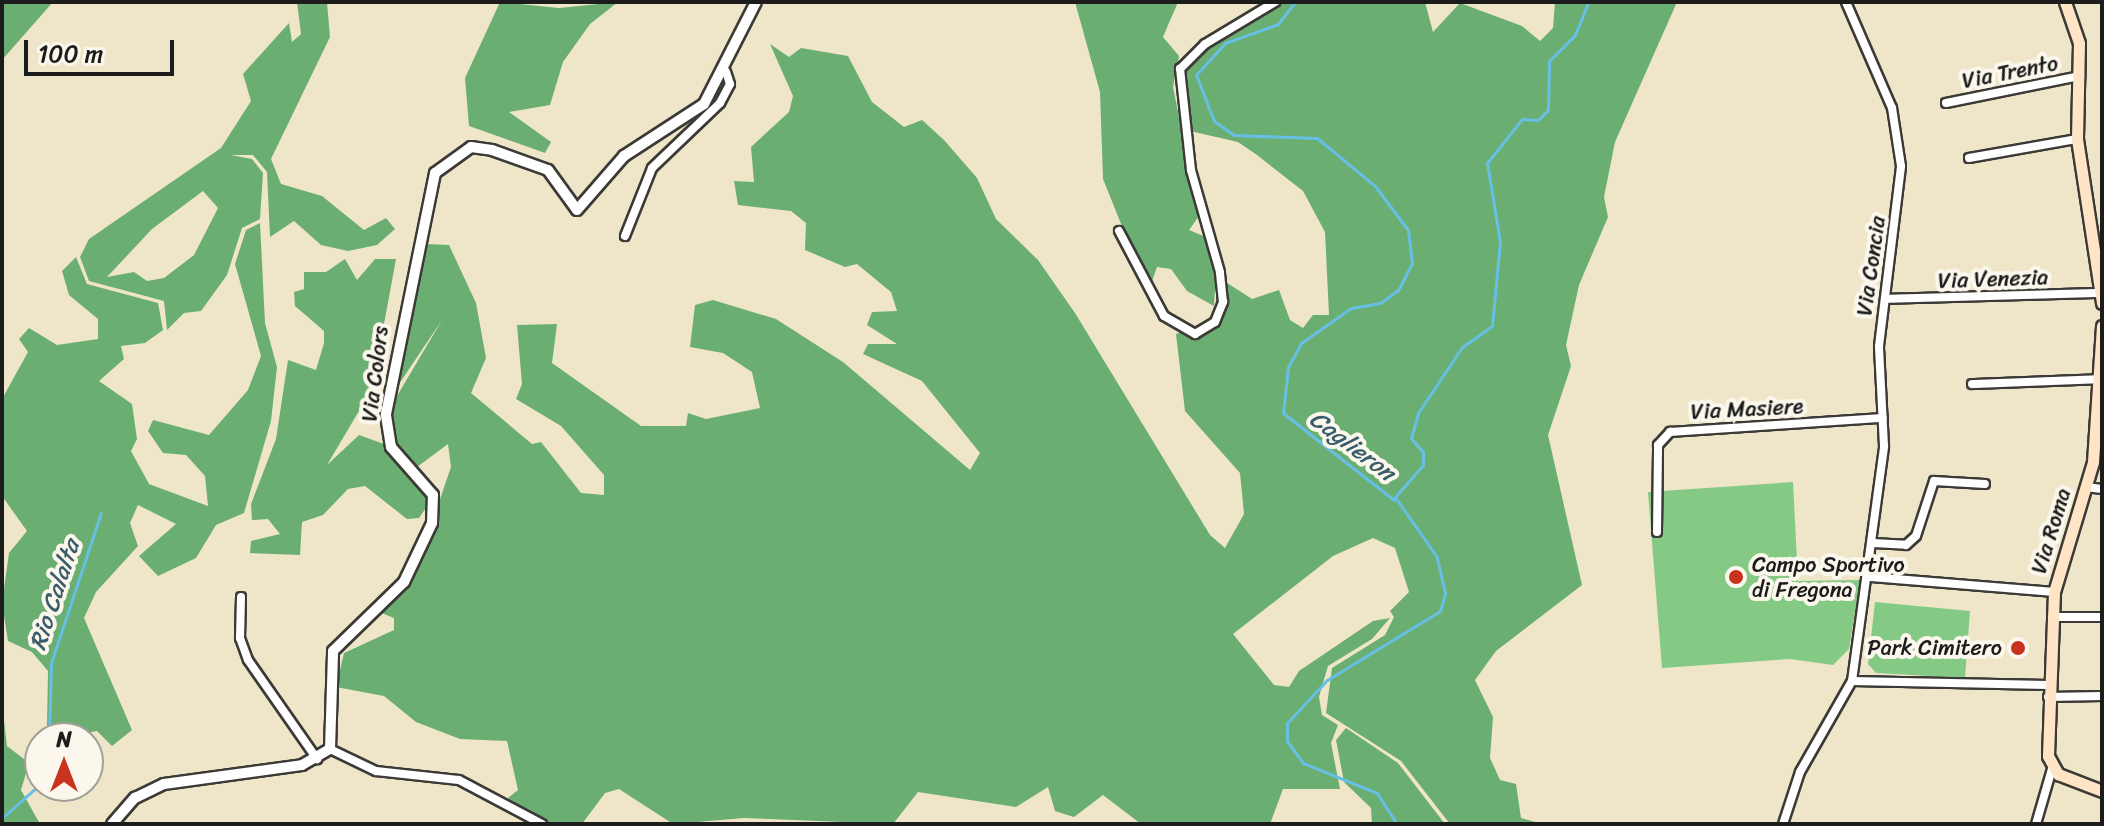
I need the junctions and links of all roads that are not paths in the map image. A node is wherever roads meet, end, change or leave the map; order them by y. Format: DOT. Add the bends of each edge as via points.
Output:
graph roads {
  1 [pos="756,2"];
  2 [pos="1275,2"];
  3 [pos="1846,2"];
  4 [pos="2065,2"];
  5 [pos="726,72"];
  6 [pos="2080,76"];
  7 [pos="1946,103"];
  8 [pos="2077,139"];
  9 [pos="1969,158"];
  10 [pos="1119,231"];
  11 [pos="625,236"];
  12 [pos="2101,293"];
  13 [pos="1885,299"];
  14 [pos="2102,303"];
  15 [pos="2102,326"];
  16 [pos="2100,379"];
  17 [pos="1972,384"];
  18 [pos="1883,418"];
  19 [pos="1985,484"];
  20 [pos="2086,487"];
  21 [pos="2102,489"];
  22 [pos="1657,532"];
  23 [pos="1873,543"];
  24 [pos="1871,577"];
  25 [pos="2054,592"];
  26 [pos="241,597"];
  27 [pos="2052,617"];
  28 [pos="2102,617"];
  29 [pos="1852,681"];
  30 [pos="2048,691"];
  31 [pos="2102,696"];
  32 [pos="330,749"];
  33 [pos="317,759"];
  34 [pos="2052,769"];
  35 [pos="2102,791"];
  36 [pos="1783,822"];
  37 [pos="112,824"];
  38 [pos="542,824"];
  39 [pos="2036,824"];
  1 -- 5 [label="street, Via Colors"];
  2 -- 10 [label="street" via="1205,44 1180,69 1191,170 1220,272 1223,302 1215,322 1195,334 1164,316"];
  3 -- 13 [label="street, Via Concia" via="1897,132 1901,166"];
  4 -- 6 [label="main road" via="2079,43"];
  5 -- 11 [label="street" via="730,84 720,103 652,168"];
  5 -- 32 [label="street, Via Colors" via="691,116 624,156 577,210 548,170 492,150 471,147 435,173 386,414 391,447 433,495 432,523 404,582 333,651"];
  6 -- 7 [label="street, Via Trento"];
  6 -- 8 [label="main road"];
  8 -- 9 [label="street"];
  8 -- 12 [label="main road"];
  12 -- 13 [label="street, Via Venezia"];
  12 -- 14 [label="main road"];
  13 -- 18 [label="street, Via Concia" via="1878,364"];
  15 -- 16 [label="main road, Via Roma"];
  16 -- 17 [label="street"];
  16 -- 20 [label="main road, Via Roma"];
  18 -- 22 [label="street, Via Masiere" via="1670,432 1658,445"];
  18 -- 23 [label="street, Via Concia"];
  19 -- 23 [label="street" via="1934,481 1916,536 1906,545"];
  20 -- 21 [label="street"];
  20 -- 25 [label="main road, Via Roma"];
  23 -- 24 [label="street, Via Concia"];
  24 -- 25 [label="street"];
  24 -- 29 [label="street, Via Concia"];
  25 -- 27 [label="main road, Via Roma"];
  26 -- 33 [label="street" via="240,638 248,660"];
  27 -- 28 [label="street"];
  27 -- 30 [label="main road, Via Roma"];
  29 -- 30 [label="street"];
  29 -- 36 [label="street, Via Concia" via="1800,772"];
  30 -- 31 [label="street"];
  30 -- 34 [label="main road, Via Roma"];
  32 -- 33 [label="street"];
  32 -- 38 [label="street" via="376,771 459,780"];
  33 -- 37 [label="street" via="164,784 135,798"];
  34 -- 35 [label="main road"];
  34 -- 39 [label="street"];
}
